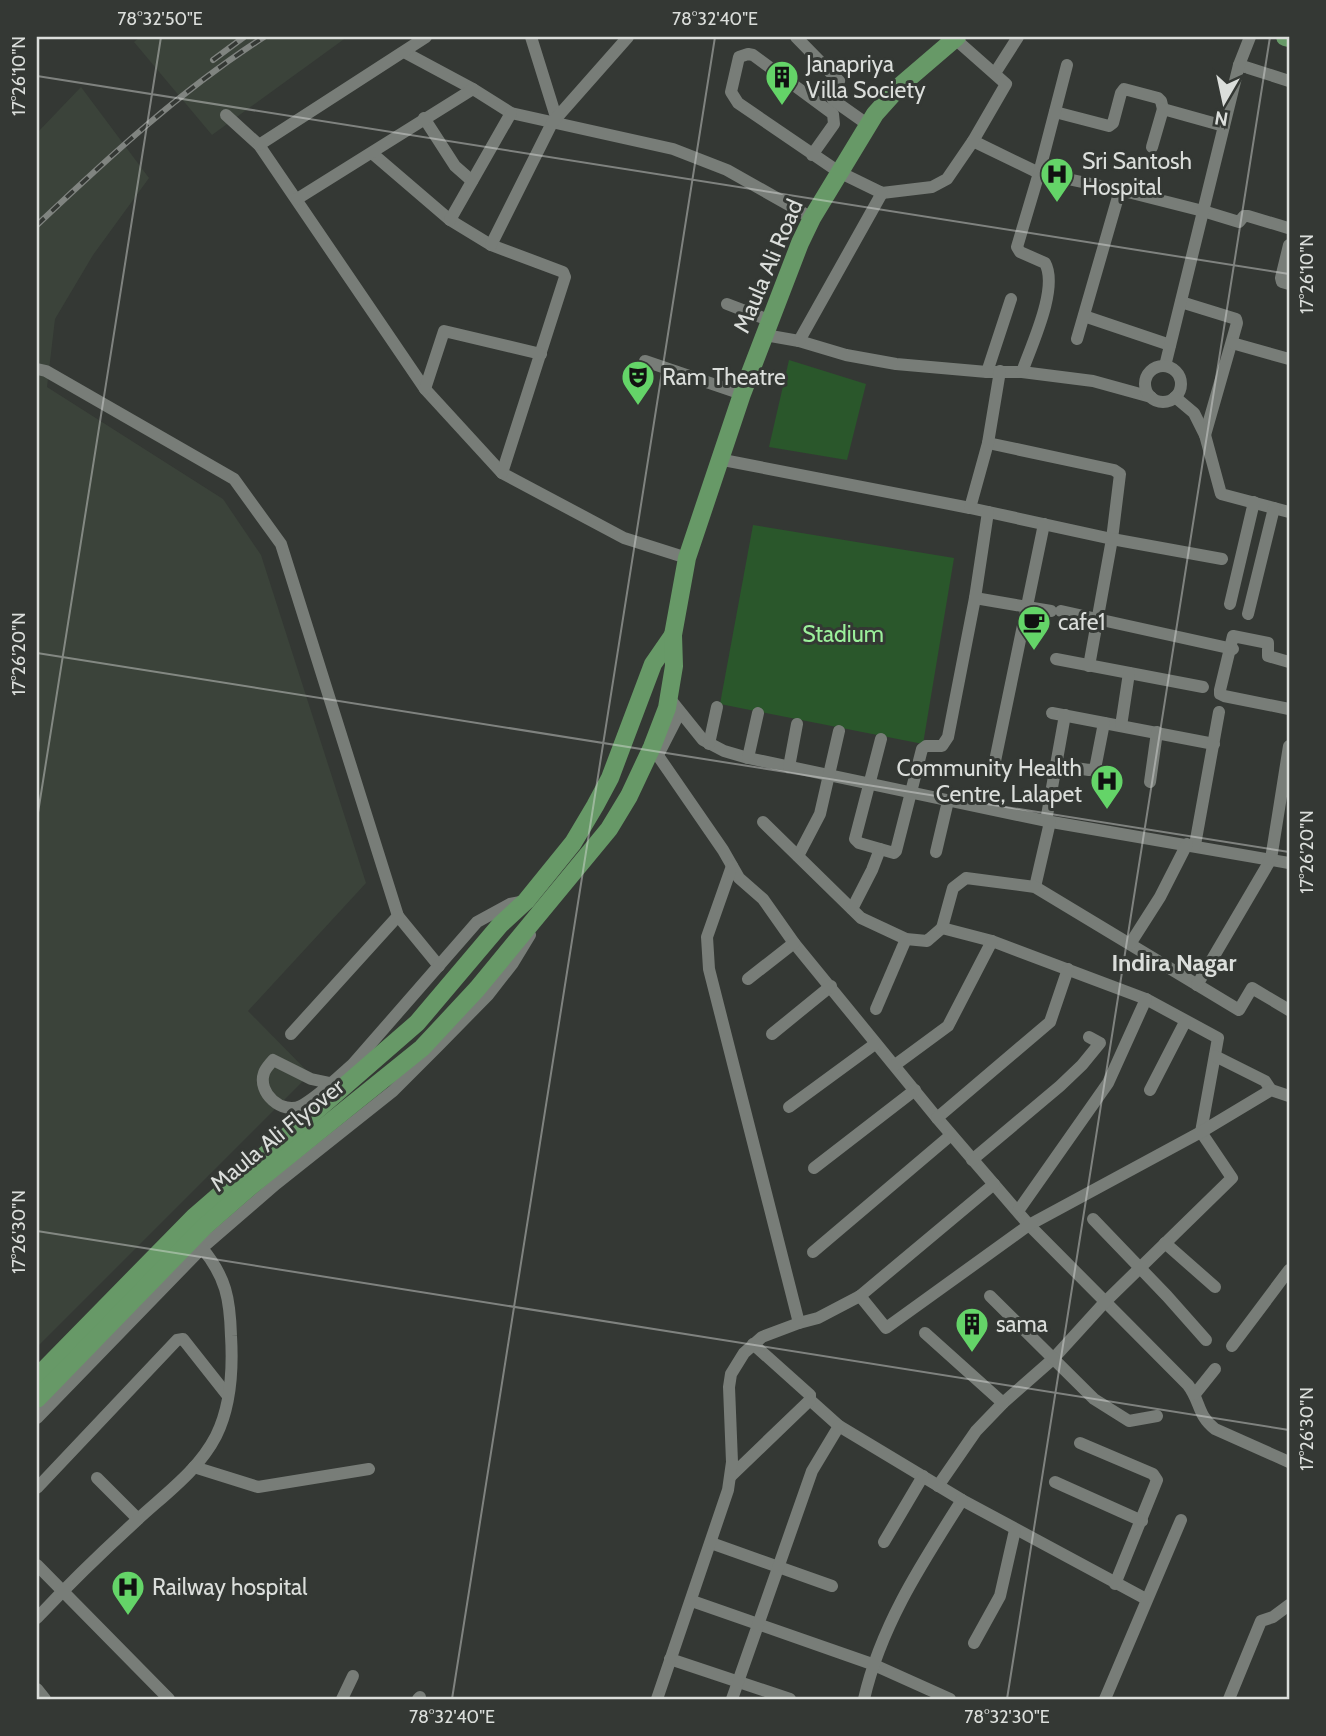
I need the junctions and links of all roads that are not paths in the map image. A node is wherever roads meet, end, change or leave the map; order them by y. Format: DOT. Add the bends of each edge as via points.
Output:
graph roads {
  1 [pos="426,37"];
  2 [pos="531,37"];
  3 [pos="628,37"];
  4 [pos="796,37"];
  5 [pos="1250,37"];
  6 [pos="955,38"];
  7 [pos="1012,39"];
  8 [pos="404,52"];
  9 [pos="1067,65"];
  10 [pos="1239,65"];
  11 [pos="995,73"];
  12 [pos="1289,81"];
  13 [pos="473,89"];
  14 [pos="1163,109"];
  15 [pos="1055,112"];
  16 [pos="511,113"];
  17 [pos="226,115"];
  18 [pos="424,118"];
  19 [pos="554,120"];
  20 [pos="867,124"];
  21 [pos="1224,126"];
  22 [pos="972,141"];
  23 [pos="259,145"];
  24 [pos="1152,147"];
  25 [pos="373,153"];
  26 [pos="812,155"];
  27 [pos="839,172"];
  28 [pos="1040,173"];
  29 [pos="472,181"];
  30 [pos="1120,190"];
  31 [pos="881,194"];
  32 [pos="298,199"];
  33 [pos="1203,211"];
  34 [pos="812,218"];
  35 [pos="450,220"];
  36 [pos="1289,226"];
  37 [pos="491,245"];
  38 [pos="1289,245"];
  39 [pos="1289,284"];
  40 [pos="1010,299"];
  41 [pos="1181,302"];
  42 [pos="727,304"];
  43 [pos="1084,316"];
  44 [pos="768,328"];
  45 [pos="1077,339"];
  46 [pos="799,341"];
  47 [pos="1232,343"];
  48 [pos="1170,345"];
  49 [pos="541,354"];
  50 [pos="1289,359"];
  51 [pos="645,361"];
  52 [pos="1165,366"];
  53 [pos="37,369"];
  54 [pos="993,372"];
  55 [pos="1022,372"];
  56 [pos="425,389"];
  57 [pos="741,394"];
  58 [pos="1152,397"];
  59 [pos="1175,397"];
  60 [pos="1205,435"];
  61 [pos="988,443"];
  62 [pos="718,459"];
  63 [pos="502,473"];
  64 [pos="1254,502"];
  65 [pos="970,508"];
  66 [pos="1274,508"];
  67 [pos="988,512"];
  68 [pos="1289,512"];
  69 [pos="1044,524"];
  70 [pos="1112,539"];
  71 [pos="687,558"];
  72 [pos="1222,559"];
  73 [pos="975,598"];
  74 [pos="1230,604"];
  75 [pos="1028,606"];
  76 [pos="1248,614"];
  77 [pos="1098,618"];
  78 [pos="673,635"];
  79 [pos="1231,649"];
  80 [pos="1056,659"];
  81 [pos="1289,662"];
  82 [pos="1089,666"];
  83 [pos="1129,673"];
  84 [pos="1203,687"];
  85 [pos="675,705"];
  86 [pos="717,708"];
  87 [pos="1289,709"];
  88 [pos="1219,712"];
  89 [pos="758,713"];
  90 [pos="1104,723"];
  91 [pos="797,724"];
  92 [pos="1121,726"];
  93 [pos="839,731"];
  94 [pos="1157,733"];
  95 [pos="881,739"];
  96 [pos="709,744"];
  97 [pos="1214,744"];
  98 [pos="1289,746"];
  99 [pos="655,751"];
  100 [pos="748,758"];
  101 [pos="995,761"];
  102 [pos="1056,765"];
  103 [pos="789,767"];
  104 [pos="828,775"];
  105 [pos="610,778"];
  106 [pos="1150,782"];
  107 [pos="870,784"];
  108 [pos="632,789"];
  109 [pos="911,793"];
  110 [pos="948,801"];
  111 [pos="1048,821"];
  112 [pos="763,822"];
  113 [pos="1191,844"];
  114 [pos="880,849"];
  115 [pos="936,852"];
  116 [pos="798,856"];
  117 [pos="1271,859"];
  118 [pos="1289,863"];
  119 [pos="554,865"];
  120 [pos="736,872"];
  121 [pos="570,877"];
  122 [pos="1035,887"];
  123 [pos="526,901"];
  124 [pos="545,907"];
  125 [pos="852,909"];
  126 [pos="398,916"];
  127 [pos="942,928"];
  128 [pos="906,939"];
  129 [pos="992,940"];
  130 [pos="794,943"];
  131 [pos="1130,944"];
  132 [pos="439,966"];
  133 [pos="1068,969"];
  134 [pos="748,979"];
  135 [pos="1197,985"];
  136 [pos="831,986"];
  137 [pos="1146,999"];
  138 [pos="876,1009"];
  139 [pos="1289,1010"];
  140 [pos="1185,1022"];
  141 [pos="291,1034"];
  142 [pos="772,1034"];
  143 [pos="1089,1037"];
  144 [pos="875,1044"];
  145 [pos="1215,1056"];
  146 [pos="895,1065"];
  147 [pos="330,1083"];
  148 [pos="915,1090"];
  149 [pos="1150,1090"];
  150 [pos="1271,1090"];
  151 [pos="1289,1096"];
  152 [pos="789,1107"];
  153 [pos="937,1118"];
  154 [pos="1201,1132"];
  155 [pos="951,1135"];
  156 [pos="972,1160"];
  157 [pos="814,1168"];
  158 [pos="994,1184"];
  159 [pos="1018,1211"];
  160 [pos="1093,1219"];
  161 [pos="1029,1225"];
  162 [pos="1165,1243"];
  163 [pos="202,1248"];
  164 [pos="813,1252"];
  165 [pos="1139,1268"];
  166 [pos="1289,1270"];
  167 [pos="1215,1287"];
  168 [pos="860,1296"];
  169 [pos="990,1296"];
  170 [pos="1104,1303"];
  171 [pos="799,1323"];
  172 [pos="925,1333"];
  173 [pos="1206,1340"];
  174 [pos="753,1344"];
  175 [pos="1232,1346"];
  176 [pos="1053,1359"];
  177 [pos="1215,1369"];
  178 [pos="37,1377"];
  179 [pos="1195,1394"];
  180 [pos="228,1396"];
  181 [pos="37,1399"];
  182 [pos="810,1400"];
  183 [pos="999,1408"];
  184 [pos="1157,1416"];
  185 [pos="37,1418"];
  186 [pos="839,1426"];
  187 [pos="1080,1443"];
  188 [pos="1289,1462"];
  189 [pos="194,1467"];
  190 [pos="369,1469"];
  191 [pos="731,1476"];
  192 [pos="923,1476"];
  193 [pos="97,1478"];
  194 [pos="1055,1482"];
  195 [pos="939,1486"];
  196 [pos="37,1488"];
  197 [pos="962,1500"];
  198 [pos="138,1519"];
  199 [pos="1181,1520"];
  200 [pos="1142,1521"];
  201 [pos="1019,1532"];
  202 [pos="884,1542"];
  203 [pos="711,1544"];
  204 [pos="37,1565"];
  205 [pos="778,1567"];
  206 [pos="1115,1584"];
  207 [pos="832,1586"];
  208 [pos="62,1592"];
  209 [pos="1146,1599"];
  210 [pos="692,1601"];
  211 [pos="1289,1605"];
  212 [pos="37,1618"];
  213 [pos="757,1624"];
  214 [pos="974,1643"];
  215 [pos="670,1659"];
  216 [pos="872,1664"];
  217 [pos="353,1676"];
  218 [pos="739,1681"];
  219 [pos="37,1689"];
  220 [pos="45,1699"];
  221 [pos="169,1699"];
  222 [pos="342,1699"];
  223 [pos="657,1699"];
  224 [pos="732,1699"];
  225 [pos="790,1699"];
  226 [pos="864,1699"];
  227 [pos="950,1699"];
  228 [pos="1105,1699"];
  229 [pos="1229,1699"];
  1 -- 8 [label="street"];
  2 -- 19 [label="street"];
  3 -- 19 [label="street"];
  4 -- 20 [label="street" via="838,79 830,93 833,100"];
  5 -- 10 [label="street"];
  6 -- 11 [label="street"];
  6 -- 20 [label="main road, Maula Ali Road" via="901,85"];
  7 -- 11 [label="street"];
  8 -- 13 [label="street"];
  8 -- 23 [label="street"];
  9 -- 15 [label="street"];
  10 -- 12 [label="street"];
  10 -- 21 [label="street"];
  11 -- 22 [label="street" via="1006,84"];
  13 -- 16 [label="street"];
  13 -- 18 [label="street"];
  14 -- 15 [label="street" via="1158,98 1124,89 1109,126"];
  14 -- 21 [label="street"];
  14 -- 24 [label="street"];
  15 -- 28 [label="street"];
  16 -- 19 [label="street"];
  16 -- 29 [label="street"];
  17 -- 23 [label="street"];
  18 -- 25 [label="street"];
  18 -- 29 [label="street" via="455,166"];
  19 -- 34 [label="street" via="673,149 727,170"];
  19 -- 37 [label="street"];
  20 -- 27 [label="main road, Maula Ali Road"];
  21 -- 33 [label="street"];
  22 -- 28 [label="street"];
  22 -- 31 [label="street" via="939,185"];
  23 -- 32 [label="street"];
  25 -- 32 [label="street"];
  25 -- 35 [label="street"];
  26 -- 26 [label="street" via="733,98 731,87 739,57 754,55 833,114 834,124"];
  26 -- 27 [label="street"];
  27 -- 31 [label="street"];
  27 -- 34 [label="main road, Maula Ali Road"];
  28 -- 30 [label="street"];
  28 -- 55 [label="street" via="1017,247 1045,263 1049,293"];
  29 -- 35 [label="street"];
  30 -- 33 [label="street"];
  30 -- 43 [label="street"];
  31 -- 46 [label="street"];
  32 -- 56 [label="street"];
  33 -- 36 [label="street" via="1239,222 1248,216"];
  33 -- 41 [label="street"];
  34 -- 44 [label="main road, Maula Ali Road"];
  35 -- 37 [label="street"];
  37 -- 49 [label="street" via="563,272"];
  38 -- 39 [label="street" via="1281,278"];
  40 -- 54 [label="street"];
  41 -- 47 [label="street" via="1236,319"];
  41 -- 48 [label="street"];
  42 -- 44 [label="street"];
  43 -- 45 [label="street"];
  43 -- 48 [label="street"];
  44 -- 46 [label="street"];
  44 -- 57 [label="main road, Maula Ali Road"];
  46 -- 54 [label="street" via="896,364"];
  47 -- 50 [label="street"];
  47 -- 60 [label="street"];
  48 -- 52 [label="street"];
  49 -- 56 [label="street" via="444,331"];
  49 -- 63 [label="street"];
  51 -- 57 [label="street"];
  52 -- 58 [label="street" via="1154,368 1147,376 1146,387"];
  52 -- 59 [label="street" via="1176,371 1181,381"];
  53 -- 126 [label="street" via="234,479 281,544"];
  54 -- 55 [label="street"];
  54 -- 61 [label="street"];
  55 -- 58 [label="street" via="1093,382"];
  56 -- 63 [label="street"];
  57 -- 62 [label="main road, Maula Ali Road"];
  58 -- 59 [label="street" via="1165,401"];
  59 -- 60 [label="street" via="1194,413"];
  60 -- 64 [label="street" via="1221,494"];
  61 -- 65 [label="street"];
  61 -- 70 [label="street" via="1118,471 1121,479"];
  62 -- 65 [label="street"];
  62 -- 71 [label="main road, Maula Ali Road"];
  63 -- 71 [label="street" via="624,538"];
  64 -- 66 [label="street"];
  64 -- 74 [label="street"];
  65 -- 67 [label="street"];
  66 -- 68 [label="street"];
  66 -- 76 [label="street"];
  67 -- 69 [label="street"];
  67 -- 73 [label="street"];
  69 -- 70 [label="street"];
  69 -- 75 [label="street"];
  70 -- 72 [label="street"];
  70 -- 77 [label="street"];
  71 -- 78 [label="main road, Maula Ali Road"];
  73 -- 75 [label="street"];
  73 -- 109 [label="street" via="947,741 922,749"];
  75 -- 77 [label="street"];
  75 -- 101 [label="street"];
  77 -- 79 [label="street"];
  77 -- 82 [label="street"];
  78 -- 85 [label="main road, Maula Ali Road"];
  78 -- 105 [label="main road, Maula Ali Road" via="653,664"];
  79 -- 81 [label="street" via="1233,636 1246,638 1268,643 1268,656"];
  79 -- 87 [label="street" via="1220,694"];
  80 -- 82 [label="street"];
  82 -- 83 [label="street"];
  83 -- 84 [label="street"];
  83 -- 92 [label="street"];
  85 -- 96 [label="street"];
  85 -- 99 [label="main road, Maula Ali Road"];
  86 -- 96 [label="street"];
  88 -- 97 [label="street"];
  89 -- 100 [label="street"];
  90 -- 92 [label="street"];
  90 -- 102 [label="street" via="1095,769"];
  90 -- 102 [label="street" via="1059,714"];
  91 -- 103 [label="street"];
  92 -- 94 [label="street"];
  93 -- 104 [label="street"];
  94 -- 97 [label="street"];
  94 -- 106 [label="street"];
  95 -- 107 [label="street"];
  96 -- 100 [label="street"];
  97 -- 113 [label="street"];
  98 -- 117 [label="street"];
  99 -- 108 [label="main road, Maula Ali Road"];
  99 -- 120 [label="street"];
  100 -- 103 [label="street"];
  102 -- 111 [label="street"];
  103 -- 104 [label="street"];
  104 -- 107 [label="street"];
  104 -- 116 [label="street" via="820,814"];
  105 -- 108 [label="main road"];
  105 -- 119 [label="main road, Maula Ali Road" via="573,843"];
  107 -- 109 [label="street"];
  107 -- 114 [label="street" via="855,839"];
  108 -- 121 [label="main road, Maula Ali Road" via="610,829"];
  109 -- 110 [label="street"];
  109 -- 114 [label="street" via="896,850"];
  110 -- 111 [label="street"];
  110 -- 115 [label="street"];
  111 -- 113 [label="street"];
  111 -- 122 [label="street"];
  112 -- 116 [label="street"];
  113 -- 117 [label="street"];
  113 -- 131 [label="street"];
  114 -- 125 [label="street"];
  116 -- 125 [label="street"];
  117 -- 118 [label="street"];
  117 -- 135 [label="street"];
  119 -- 121 [label="main road"];
  119 -- 123 [label="main road, Maula Ali Road"];
  120 -- 130 [label="street" via="763,899"];
  120 -- 171 [label="street" via="707,937 709,969"];
  121 -- 124 [label="main road, Maula Ali Road"];
  122 -- 127 [label="street" via="966,878 953,888"];
  122 -- 131 [label="street"];
  123 -- 132 [label="street" via="510,904 477,922"];
  123 -- 178 [label="main road, Maula Ali Flyover" via="500,925 417,1024 194,1217"];
  124 -- 163 [label="street" via="513,963 439,1046 393,1091"];
  124 -- 181 [label="main road, Maula Ali Flyover" via="422,1048 204,1227"];
  125 -- 128 [label="street"];
  126 -- 132 [label="street"];
  126 -- 141 [label="street"];
  127 -- 128 [label="street" via="927,941"];
  127 -- 129 [label="street"];
  128 -- 138 [label="street"];
  129 -- 133 [label="street"];
  129 -- 146 [label="street" via="948,1026"];
  130 -- 134 [label="street"];
  130 -- 136 [label="street"];
  131 -- 135 [label="street"];
  132 -- 147 [label="street" via="353,1064"];
  133 -- 137 [label="street"];
  133 -- 153 [label="street" via="1050,1022"];
  135 -- 139 [label="street" via="1239,1010 1252,988"];
  136 -- 142 [label="street"];
  136 -- 144 [label="street"];
  137 -- 140 [label="street"];
  137 -- 159 [label="street" via="1108,1083"];
  140 -- 145 [label="street" via="1218,1038"];
  140 -- 149 [label="street"];
  143 -- 156 [label="street" via="1100,1044 1082,1065"];
  144 -- 146 [label="street"];
  144 -- 152 [label="street"];
  145 -- 150 [label="street" via="1265,1081"];
  145 -- 154 [label="street"];
  146 -- 148 [label="street"];
  147 -- 147 [label="street" via="294,1108 284,1108 266,1093 263,1084 273,1060"];
  148 -- 153 [label="street"];
  148 -- 157 [label="street"];
  150 -- 151 [label="street"];
  150 -- 154 [label="street"];
  153 -- 155 [label="street"];
  154 -- 161 [label="street"];
  154 -- 162 [label="street" via="1232,1178"];
  155 -- 156 [label="street"];
  155 -- 164 [label="street"];
  156 -- 158 [label="street"];
  158 -- 159 [label="street"];
  158 -- 168 [label="street"];
  159 -- 161 [label="street"];
  160 -- 165 [label="street"];
  161 -- 168 [label="street" via="886,1328"];
  161 -- 170 [label="street"];
  162 -- 165 [label="street"];
  162 -- 167 [label="street"];
  163 -- 180 [label="street" via="228,1292 232,1344"];
  163 -- 185 [label="street"];
  165 -- 170 [label="street"];
  165 -- 173 [label="street"];
  166 -- 175 [label="street"];
  168 -- 171 [label="street"];
  169 -- 176 [label="street"];
  170 -- 176 [label="street"];
  170 -- 179 [label="street"];
  171 -- 174 [label="street"];
  172 -- 183 [label="street"];
  174 -- 182 [label="street" via="810,1395"];
  174 -- 191 [label="street" via="731,1374"];
  176 -- 183 [label="street"];
  176 -- 184 [label="street" via="1122,1419"];
  177 -- 179 [label="street"];
  179 -- 188 [label="street" via="1202,1417 1215,1429"];
  180 -- 189 [label="street" via="216,1434"];
  180 -- 196 [label="street" via="183,1339 177,1340"];
  182 -- 186 [label="street"];
  182 -- 191 [label="street"];
  183 -- 195 [label="street" via="976,1431"];
  186 -- 192 [label="street"];
  186 -- 205 [label="street" via="812,1471"];
  187 -- 200 [label="street" via="1156,1477"];
  189 -- 190 [label="street" via="258,1487"];
  189 -- 198 [label="street"];
  191 -- 203 [label="street"];
  192 -- 195 [label="street"];
  192 -- 202 [label="street"];
  193 -- 198 [label="street"];
  194 -- 200 [label="street"];
  195 -- 197 [label="street"];
  197 -- 201 [label="street"];
  197 -- 216 [label="street" via="912,1579"];
  198 -- 208 [label="street"];
  199 -- 209 [label="street"];
  200 -- 206 [label="street"];
  201 -- 206 [label="street"];
  201 -- 214 [label="street" via="1000,1597"];
  203 -- 205 [label="street"];
  203 -- 210 [label="street"];
  204 -- 208 [label="street"];
  205 -- 207 [label="street"];
  205 -- 213 [label="street"];
  206 -- 209 [label="street"];
  208 -- 212 [label="street"];
  208 -- 221 [label="street"];
  209 -- 228 [label="street"];
  210 -- 213 [label="street"];
  210 -- 215 [label="street"];
  211 -- 229 [label="street" via="1261,1621"];
  213 -- 216 [label="street"];
  213 -- 218 [label="street"];
  215 -- 218 [label="street"];
  215 -- 223 [label="street"];
  216 -- 226 [label="street"];
  216 -- 227 [label="street"];
  217 -- 222 [label="street"];
  218 -- 224 [label="street"];
  218 -- 225 [label="street"];
  219 -- 220 [label="street"];
}
